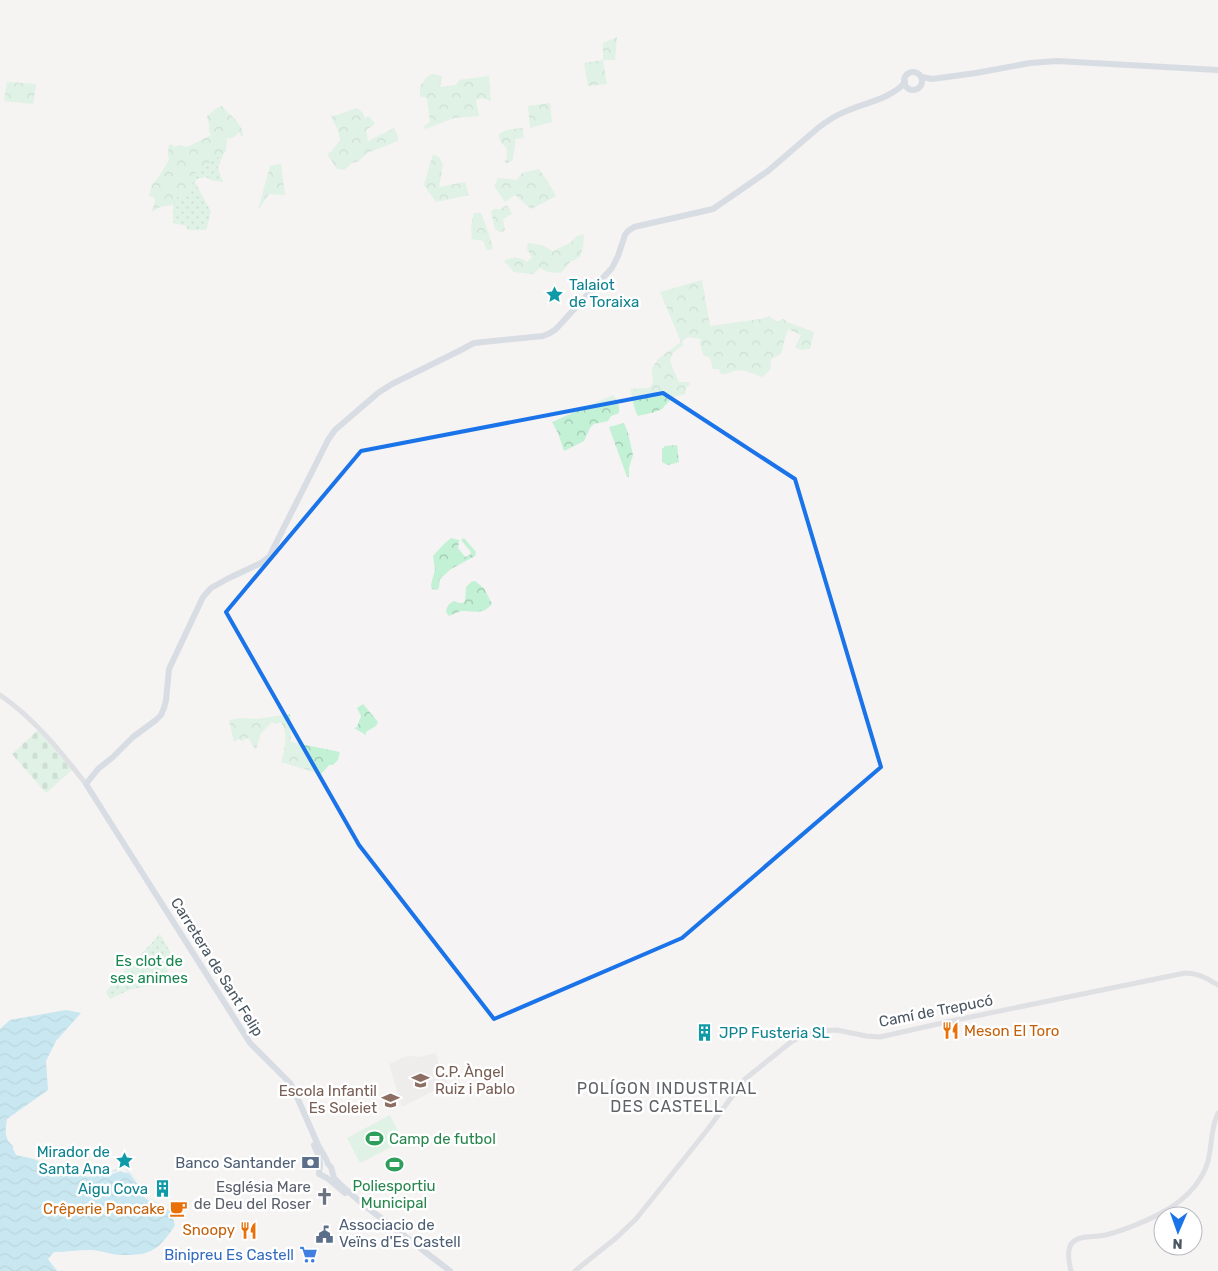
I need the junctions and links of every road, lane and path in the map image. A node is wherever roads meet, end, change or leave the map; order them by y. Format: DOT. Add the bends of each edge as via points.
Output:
graph roads {
  1 [pos="1218,70"];
  2 [pos="922,77"];
  3 [pos="932,79"];
  4 [pos="906,85"];
  5 [pos="921,85"];
  6 [pos="0,695"];
  7 [pos="86,784"];
  8 [pos="1218,985"];
  9 [pos="1218,1113"];
  10 [pos="307,1120"];
  11 [pos="328,1164"];
  12 [pos="320,1166"];
  13 [pos="330,1176"];
  14 [pos="450,1271"];
  15 [pos="575,1271"];
  16 [pos="1071,1271"];
  1 -- 3 [label="main road" via="1068,62 1030,64"];
  2 -- 3 [label="main road"];
  2 -- 4 [label="main road" via="911,72 905,77"];
  2 -- 5 [label="main road"];
  3 -- 5 [label="main road"];
  4 -- 5 [label="main road" via="915,89"];
  4 -- 7 [label="main road" via="822,125 768,171 713,209 628,231 612,268 550,333 474,343 378,393 328,440 268,556 261,563 211,588 203,597 169,668 166,700 160,715 98,769"];
  6 -- 7 [label="street" via="29,717"];
  7 -- 10 [label="main road, Carretera de Sant Felip" via="250,1044 290,1083"];
  8 -- 15 [label="street, Camí de Trepucó" via="1195,973 1185,973 880,1037 837,1030 802,1036 745,1079 636,1219"];
  9 -- 16 [label="street" via="1206,1168 1189,1193 1150,1218 1112,1233 1074,1240 1068,1258"];
  10 -- 11 [label="main road, Carretera de Sant Felip"];
  10 -- 12 [label="main road"];
  11 -- 12 [label="main road"];
  11 -- 13 [label="main road"];
  12 -- 13 [label="main road" via="319,1174"];
  13 -- 14 [label="main road"];
}
